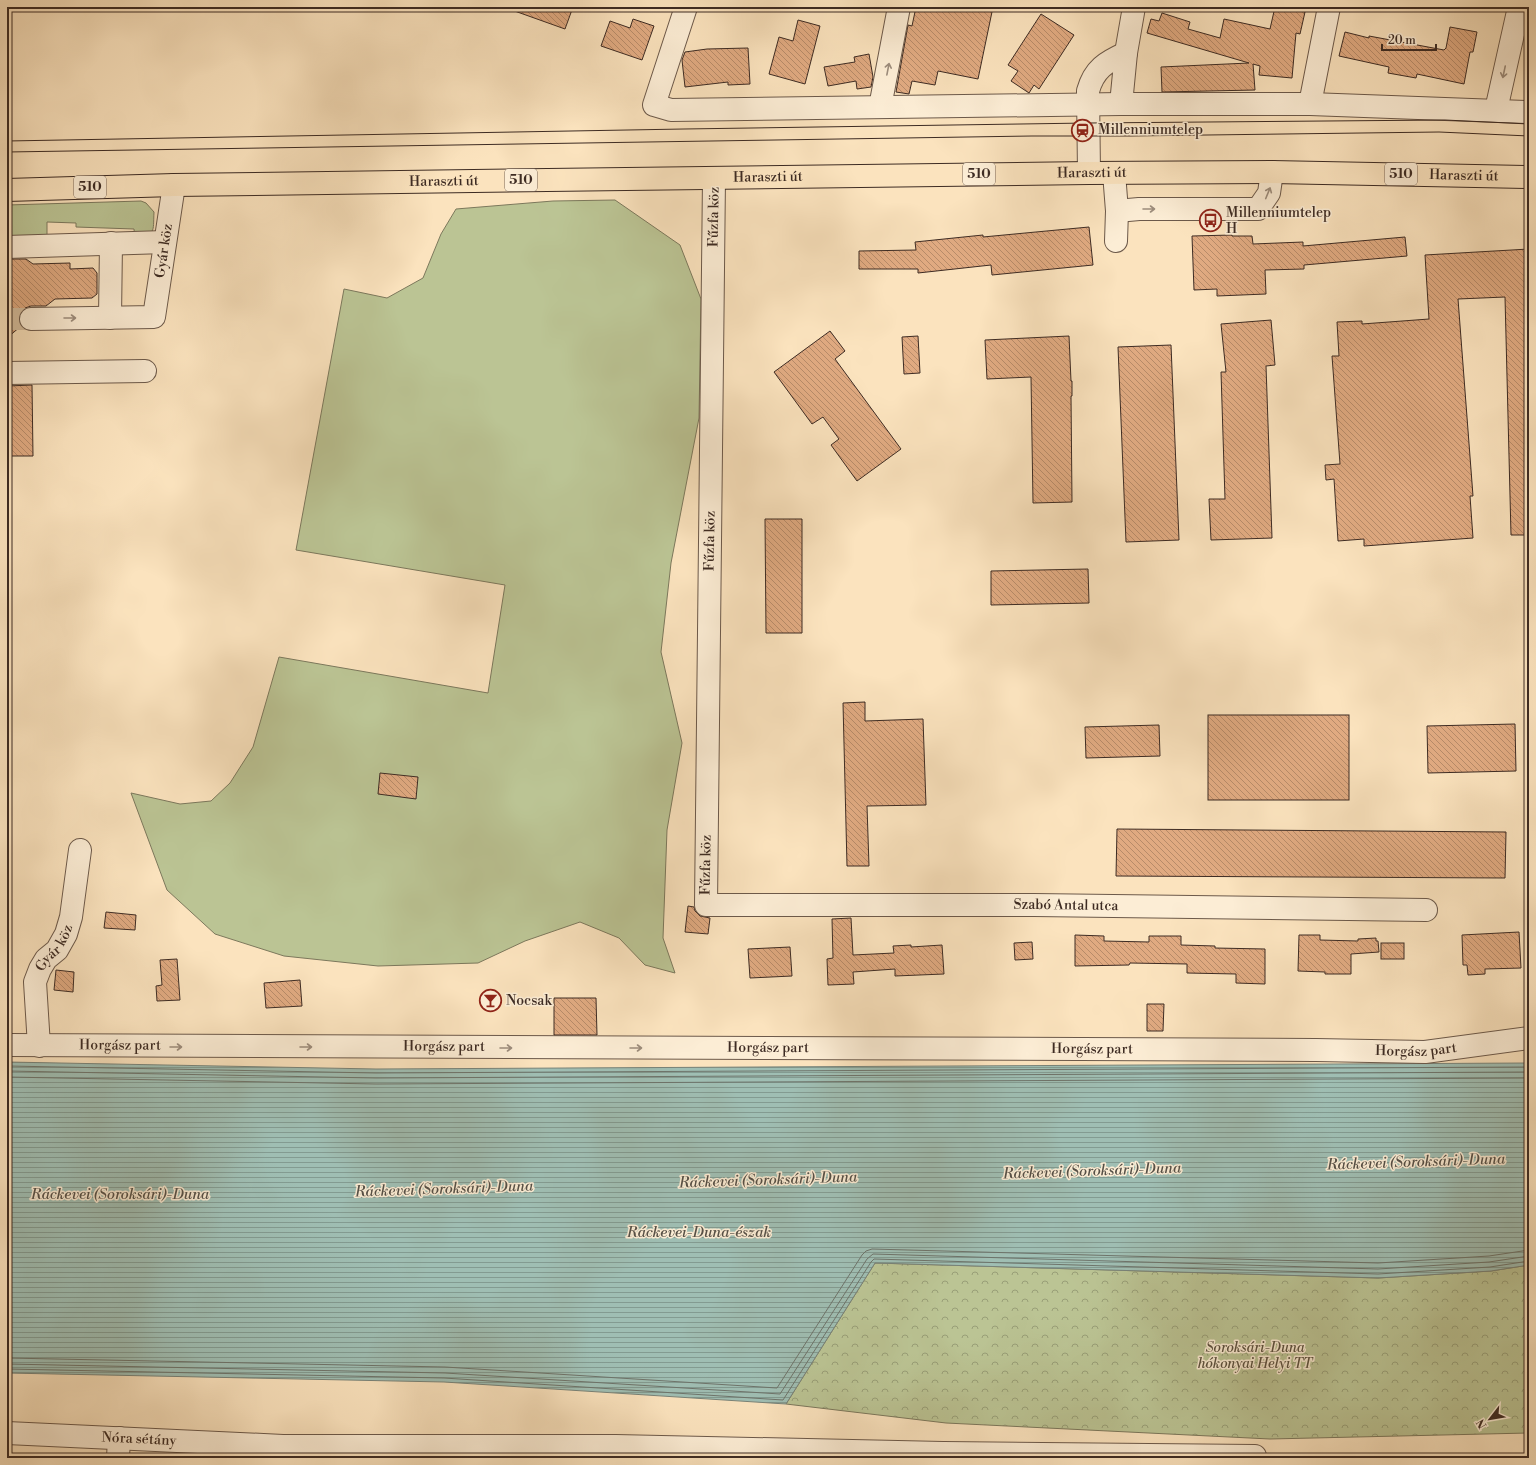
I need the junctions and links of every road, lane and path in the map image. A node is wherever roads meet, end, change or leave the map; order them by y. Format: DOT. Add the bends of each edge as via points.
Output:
graph roads {
  1 [pos="686,7"];
  2 [pos="900,7"];
  3 [pos="1134,7"];
  4 [pos="1329,7"];
  5 [pos="1519,7"];
  6 [pos="1126,52"];
  7 [pos="1121,104"];
  8 [pos="1310,104"];
  9 [pos="1088,105"];
  10 [pos="880,107"];
  11 [pos="1496,110"];
  12 [pos="1529,112"];
  13 [pos="1272,172"];
  14 [pos="1089,173"];
  15 [pos="1114,173"];
  16 [pos="1529,177"];
  17 [pos="714,178"];
  18 [pos="174,185"];
  19 [pos="7,190"];
  20 [pos="1117,211"];
  21 [pos="1116,241"];
  22 [pos="165,242"];
  23 [pos="111,243"];
  24 [pos="7,247"];
  25 [pos="110,318"];
  26 [pos="31,319"];
  27 [pos="145,371"];
  28 [pos="7,373"];
  29 [pos="80,850"];
  30 [pos="706,905"];
  31 [pos="1426,910"];
  32 [pos="1529,1038"];
  33 [pos="7,1045"];
  34 [pos="38,1046"];
  35 [pos="7,1433"];
  36 [pos="119,1448"];
  37 [pos="283,1452"];
  38 [pos="453,1452"];
  39 [pos="616,1452"];
  40 [pos="777,1453"];
  41 [pos="942,1455"];
  42 [pos="1091,1456"];
  43 [pos="1255,1457"];
  1 -- 10 [label="street" via="654,106 671,110"];
  10 -- 2 [label="street, one-way"];
  3 -- 6 [label="street"];
  4 -- 8 [label="street"];
  5 -- 11 [label="street, one-way"];
  6 -- 7 [label="street"];
  6 -- 9 [label="street" via="1109,60 1097,71 1089,86"];
  7 -- 8 [label="street"];
  7 -- 9 [label="street"];
  8 -- 11 [label="street"];
  9 -- 10 [label="street"];
  9 -- 14 [label="street"];
  11 -- 12 [label="street"];
  13 -- 15 [label="main road, Haraszti út / 510"];
  13 -- 16 [label="main road, Haraszti út / 510"];
  20 -- 13 [label="street, one-way" via="1258,209 1269,193"];
  14 -- 15 [label="main road, Haraszti út / 510"];
  14 -- 17 [label="main road, Haraszti út / 510"];
  15 -- 20 [label="street"];
  17 -- 18 [label="main road, Haraszti út / 510"];
  17 -- 30 [label="street, Fűzfa köz"];
  18 -- 19 [label="main road, Haraszti út / 510"];
  18 -- 22 [label="street, Gyár köz"];
  20 -- 21 [label="street"];
  22 -- 23 [label="street"];
  22 -- 25 [label="street, Gyár köz" via="154,317"];
  23 -- 24 [label="street"];
  23 -- 25 [label="street"];
  26 -- 25 [label="street, one-way"];
  27 -- 28 [label="street"];
  29 -- 34 [label="street, Gyár köz" via="66,934 57,950 46,959 35,982"];
  30 -- 31 [label="street, Szabó Antal utca" via="1034,905"];
  34 -- 32 [label="street, Horgász part, one-way" via="1425,1052"];
  33 -- 34 [label="street, Horgász part"];
  35 -- 36 [label="street, Nóra sétány"];
  36 -- 37 [label="street, Nóra sétány"];
  37 -- 38 [label="street, Nóra sétány"];
  38 -- 39 [label="street, Nóra sétány"];
  39 -- 40 [label="street, Nóra sétány"];
  40 -- 41 [label="street, Nóra sétány"];
  41 -- 42 [label="street, Nóra sétány"];
  42 -- 43 [label="street, Nóra sétány"];
}
